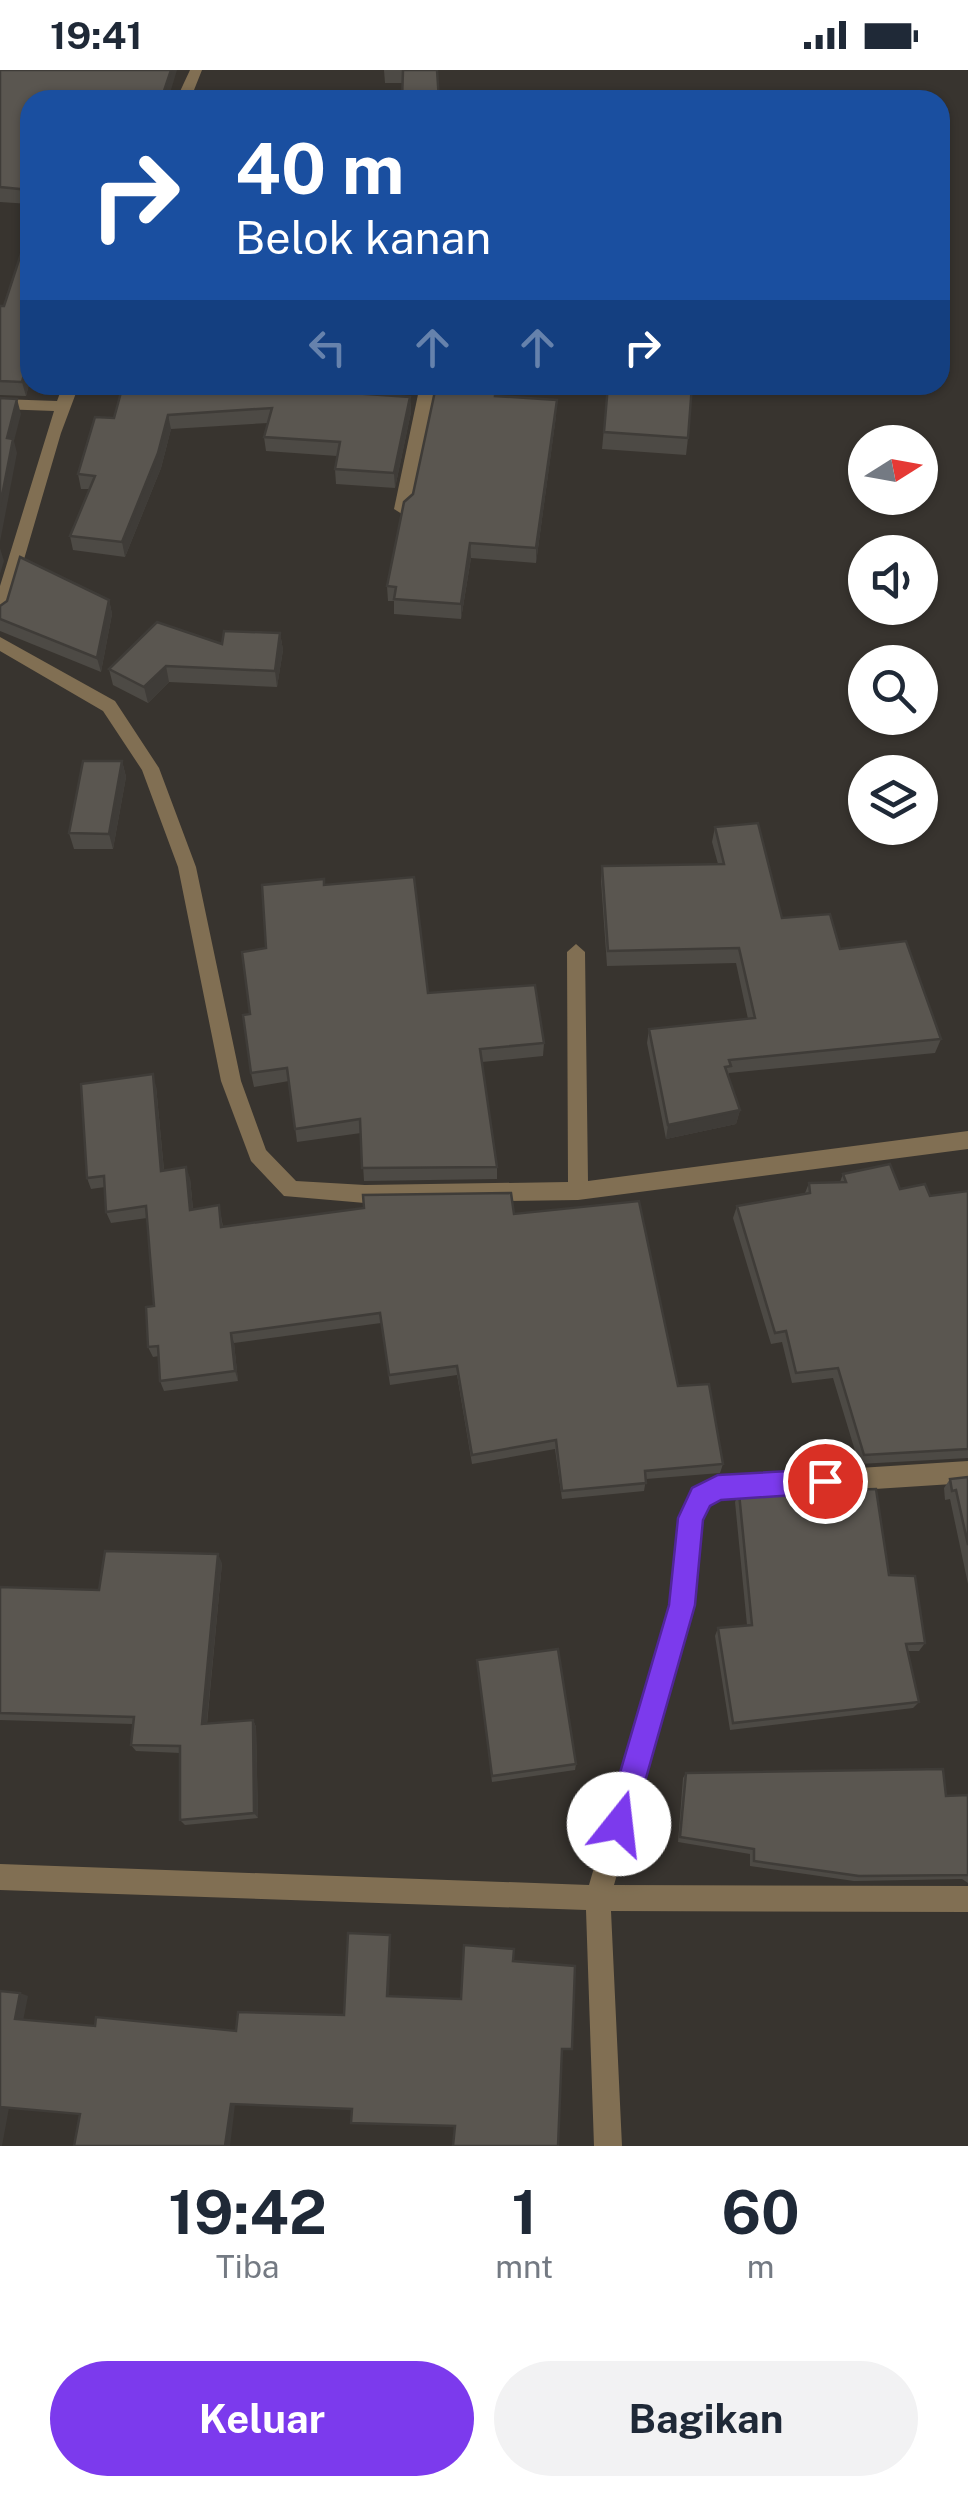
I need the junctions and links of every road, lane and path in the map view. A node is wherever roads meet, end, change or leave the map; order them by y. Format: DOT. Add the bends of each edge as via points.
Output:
graph roads {
  1 [pos="67,395"];
  2 [pos="426,395"];
  3 [pos="0,404"];
  4 [pos="63,406"];
  5 [pos="402,509"];
  6 [pos="0,614"];
  7 [pos="0,643"];
  8 [pos="576,952"];
  9 [pos="968,1140"];
  10 [pos="578,1192"];
  11 [pos="968,1472"];
  12 [pos="0,1877"];
  13 [pos="598,1898"];
  14 [pos="968,1899"];
  15 [pos="608,2146"];
  1 -- 4 [label="street"];
  2 -- 5 [label="street"];
  3 -- 4 [label="street"];
  4 -- 6 [label="street"];
  7 -- 10 [label="street" via="109,706 150,768 187,867 230,1081 258,1155 292,1190"];
  8 -- 10 [label="street"];
  9 -- 10 [label="street"];
  11 -- 13 [label="street" via="718,1488 701,1497 690,1518 682,1605"];
  12 -- 13 [label="street"];
  13 -- 14 [label="street"];
  13 -- 15 [label="street"];
}
